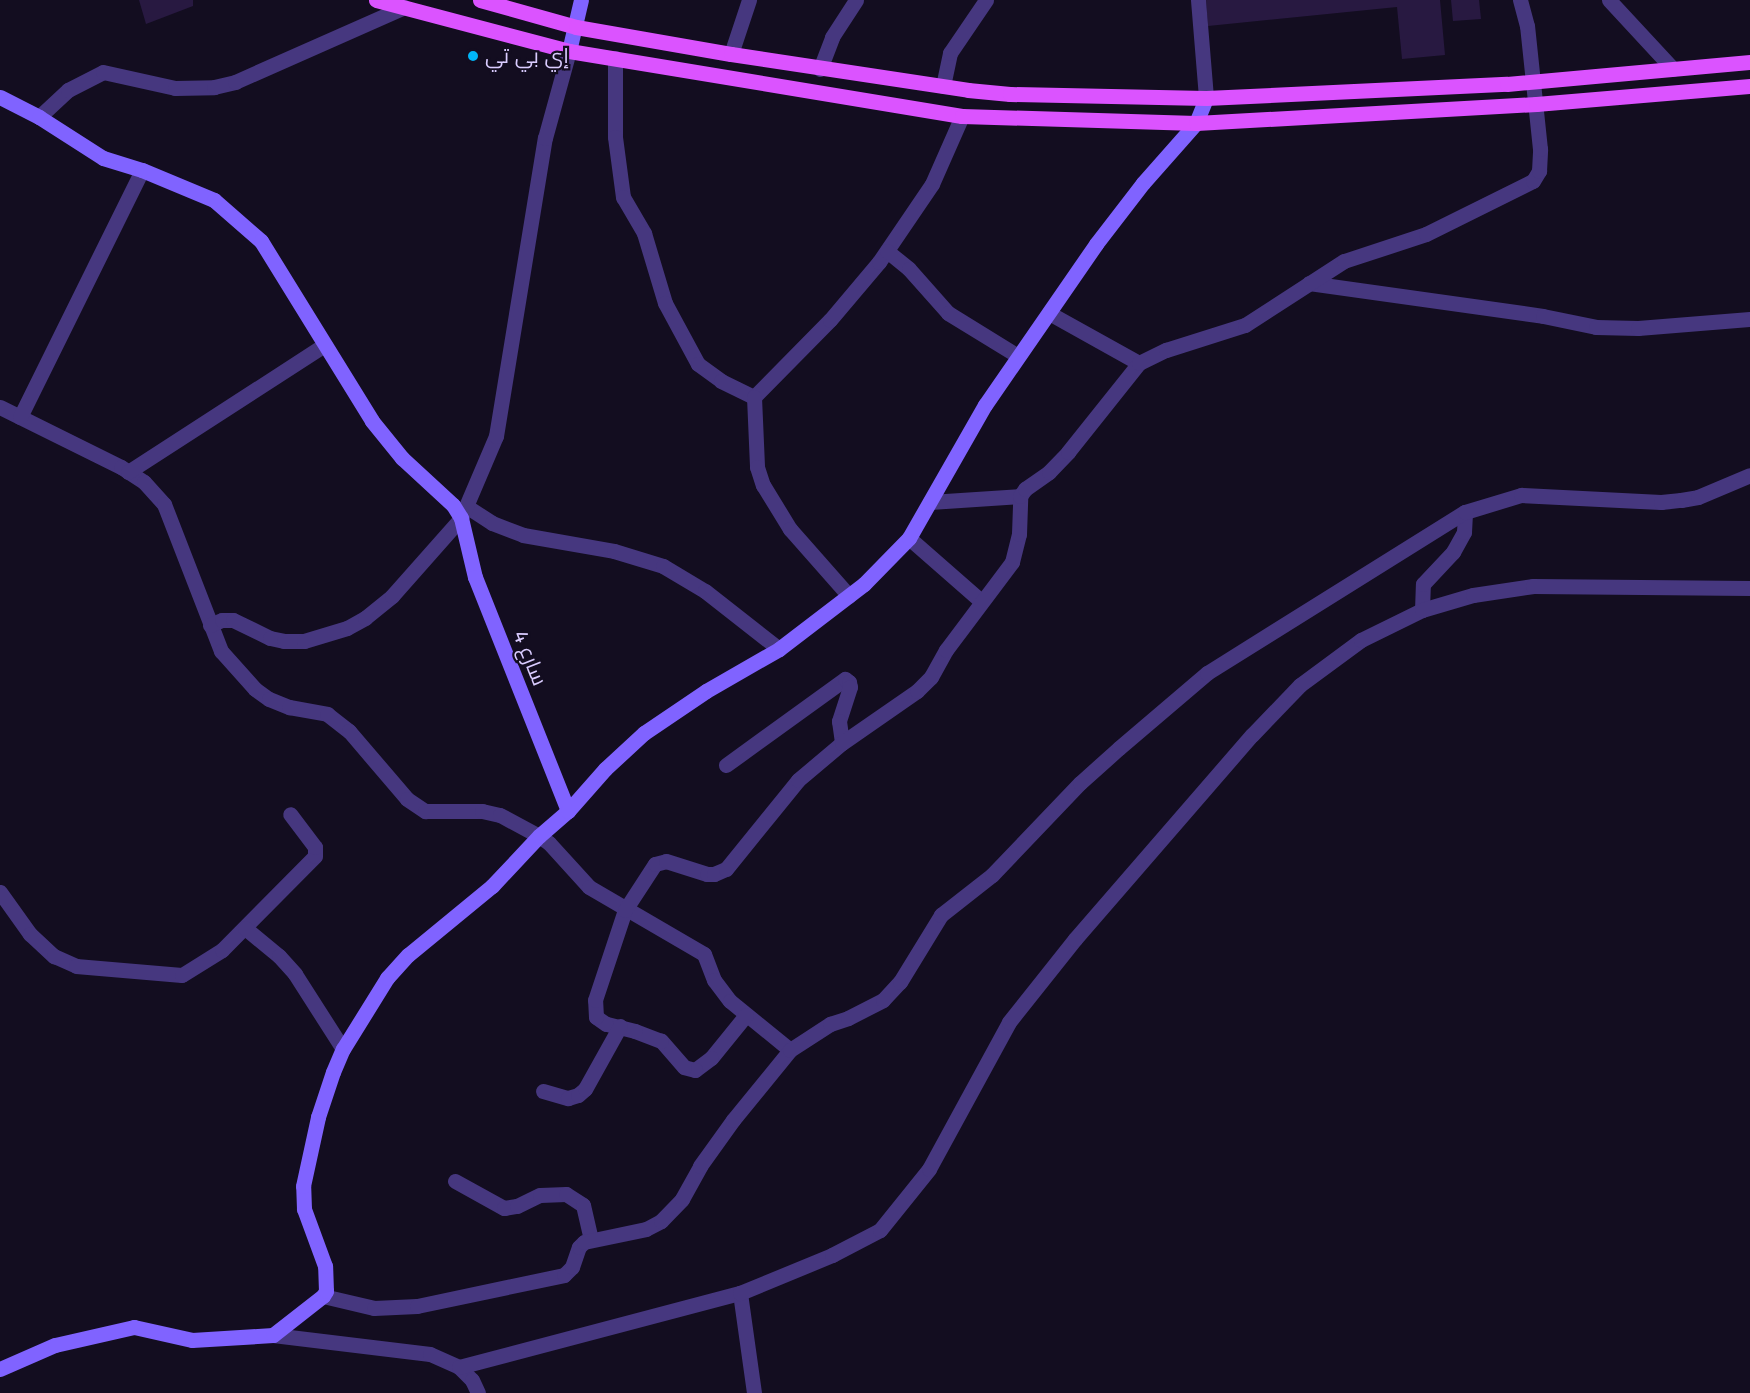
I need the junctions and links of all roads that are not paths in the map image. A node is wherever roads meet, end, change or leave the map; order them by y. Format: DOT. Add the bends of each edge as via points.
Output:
graph roads {
  1 [pos="376,0"];
  2 [pos="480,0"];
  3 [pos="581,0"];
  4 [pos="749,0"];
  5 [pos="856,0"];
  6 [pos="986,0"];
  7 [pos="1198,0"];
  8 [pos="1520,0"];
  9 [pos="1609,0"];
  10 [pos="404,7"];
  11 [pos="576,27"];
  12 [pos="569,51"];
  13 [pos="731,54"];
  14 [pos="615,58"];
  15 [pos="1750,62"];
  16 [pos="820,69"];
  17 [pos="1673,69"];
  18 [pos="1532,81"];
  19 [pos="943,86"];
  20 [pos="1750,86"];
  21 [pos="0,97"];
  22 [pos="1206,98"];
  23 [pos="1536,104"];
  24 [pos="962,116"];
  25 [pos="39,117"];
  26 [pos="1196,123"];
  27 [pos="142,170"];
  28 [pos="887,251"];
  29 [pos="1309,284"];
  30 [pos="1049,313"];
  31 [pos="1750,319"];
  32 [pos="324,345"];
  33 [pos="1018,356"];
  34 [pos="1140,363"];
  35 [pos="754,397"];
  36 [pos="0,407"];
  37 [pos="20,417"];
  38 [pos="128,472"];
  39 [pos="1750,475"];
  40 [pos="1020,496"];
  41 [pos="930,502"];
  42 [pos="463,512"];
  43 [pos="1465,512"];
  44 [pos="909,538"];
  45 [pos="1750,588"];
  46 [pos="849,596"];
  47 [pos="981,601"];
  48 [pos="1422,610"];
  49 [pos="210,625"];
  50 [pos="778,649"];
  51 [pos="842,743"];
  52 [pos="726,765"];
  53 [pos="568,811"];
  54 [pos="290,814"];
  55 [pos="539,836"];
  56 [pos="0,892"];
  57 [pos="625,910"];
  58 [pos="245,928"];
  59 [pos="746,1015"];
  60 [pos="620,1026"];
  61 [pos="343,1049"];
  62 [pos="790,1050"];
  63 [pos="543,1091"];
  64 [pos="455,1181"];
  65 [pos="591,1239"];
  66 [pos="740,1293"];
  67 [pos="322,1296"];
  68 [pos="273,1335"];
  69 [pos="459,1367"];
  70 [pos="0,1370"];
  71 [pos="478,1393"];
  72 [pos="754,1393"];
  1 -- 10 [label="main road"];
  2 -- 11 [label="main road"];
  3 -- 11 [label="main road"];
  4 -- 13 [label="street"];
  5 -- 16 [label="street" via="832,37"];
  6 -- 19 [label="street" via="950,52"];
  7 -- 22 [label="street"];
  8 -- 18 [label="street" via="1527,26"];
  9 -- 17 [label="street"];
  10 -- 12 [label="main road"];
  10 -- 25 [label="street" via="235,82 214,87 175,88 103,72 68,90"];
  11 -- 12 [label="main road"];
  11 -- 13 [label="main road"];
  12 -- 14 [label="main road"];
  12 -- 42 [label="street" via="545,138 496,436"];
  13 -- 16 [label="main road"];
  14 -- 24 [label="main road"];
  14 -- 35 [label="street" via="616,146 624,197 644,233 665,303 698,364"];
  15 -- 17 [label="main road"];
  16 -- 19 [label="main road"];
  17 -- 18 [label="main road"];
  18 -- 22 [label="main road"];
  18 -- 23 [label="street"];
  19 -- 22 [label="main road" via="1011,94"];
  20 -- 23 [label="main road"];
  21 -- 25 [label="main road"];
  22 -- 26 [label="main road"];
  23 -- 26 [label="main road"];
  23 -- 29 [label="street" via="1540,164 1528,185 1426,234 1357,255"];
  24 -- 26 [label="main road"];
  24 -- 28 [label="street" via="932,184"];
  25 -- 27 [label="main road" via="103,158"];
  26 -- 30 [label="main road" via="1110,226"];
  27 -- 32 [label="main road" via="214,200 246,227 275,261"];
  27 -- 37 [label="street"];
  28 -- 33 [label="street" via="909,269 948,313"];
  28 -- 35 [label="street" via="830,320"];
  29 -- 31 [label="street" via="1596,327 1638,328"];
  29 -- 34 [label="street" via="1245,325 1166,350"];
  30 -- 33 [label="main road"];
  30 -- 34 [label="street"];
  32 -- 38 [label="street"];
  32 -- 42 [label="main road" via="372,420 402,458"];
  33 -- 41 [label="main road"];
  34 -- 40 [label="street" via="1068,452"];
  35 -- 46 [label="street" via="757,467 776,511"];
  36 -- 37 [label="street"];
  37 -- 38 [label="street"];
  38 -- 49 [label="street" via="144,482 164,504"];
  39 -- 43 [label="street" via="1681,500 1521,495"];
  40 -- 41 [label="street"];
  40 -- 47 [label="street" via="1019,534 1012,562"];
  41 -- 44 [label="main road"];
  42 -- 49 [label="street" via="392,596 347,628 304,641 284,641 233,620"];
  42 -- 50 [label="street" via="523,535 614,551 663,566 705,591"];
  42 -- 53 [label="main road, سارع 4" via="475,577"];
  43 -- 48 [label="street" via="1464,532 1453,552 1424,585"];
  43 -- 62 [label="street" via="1207,673 1080,783 992,875 941,915 900,982 883,1000 830,1024"];
  44 -- 46 [label="main road"];
  44 -- 47 [label="street"];
  45 -- 48 [label="street" via="1533,586 1473,595"];
  46 -- 50 [label="main road"];
  47 -- 51 [label="street" via="932,677"];
  48 -- 66 [label="street" via="1361,640 1300,685 1179,818 1074,939 1009,1022 929,1169 880,1230 832,1255"];
  49 -- 55 [label="street" via="221,651 255,689 289,707 327,714 349,731 407,799 425,811 491,813"];
  50 -- 53 [label="main road" via="644,733"];
  51 -- 52 [label="street" via="839,716 850,687 845,679"];
  51 -- 57 [label="street" via="798,780 726,869 707,874 659,861"];
  53 -- 55 [label="main road"];
  54 -- 58 [label="street" via="315,847 315,856"];
  55 -- 57 [label="street" via="589,887"];
  55 -- 61 [label="main road" via="492,886 408,955 387,978"];
  56 -- 58 [label="street" via="30,934 54,956 76,966 182,975 222,950"];
  57 -- 59 [label="street" via="704,954 719,988"];
  57 -- 60 [label="street" via="594,1008 599,1020"];
  58 -- 61 [label="street" via="295,974"];
  59 -- 60 [label="street" via="711,1058 695,1070 684,1067 661,1041"];
  59 -- 62 [label="street"];
  60 -- 63 [label="street" via="578,1095 568,1098"];
  61 -- 67 [label="main road" via="318,1117 303,1185 304,1209 325,1266 326,1291"];
  62 -- 65 [label="street" via="733,1120 672,1211 646,1229"];
  64 -- 65 [label="street" via="504,1208 540,1195 566,1194 583,1205"];
  65 -- 67 [label="street" via="579,1247 572,1267 564,1275 444,1302 374,1308"];
  66 -- 69 [label="street"];
  66 -- 72 [label="street"];
  67 -- 68 [label="main road"];
  68 -- 69 [label="street" via="414,1350"];
  68 -- 70 [label="main road" via="192,1340 134,1327 55,1345"];
  69 -- 71 [label="street"];
}
